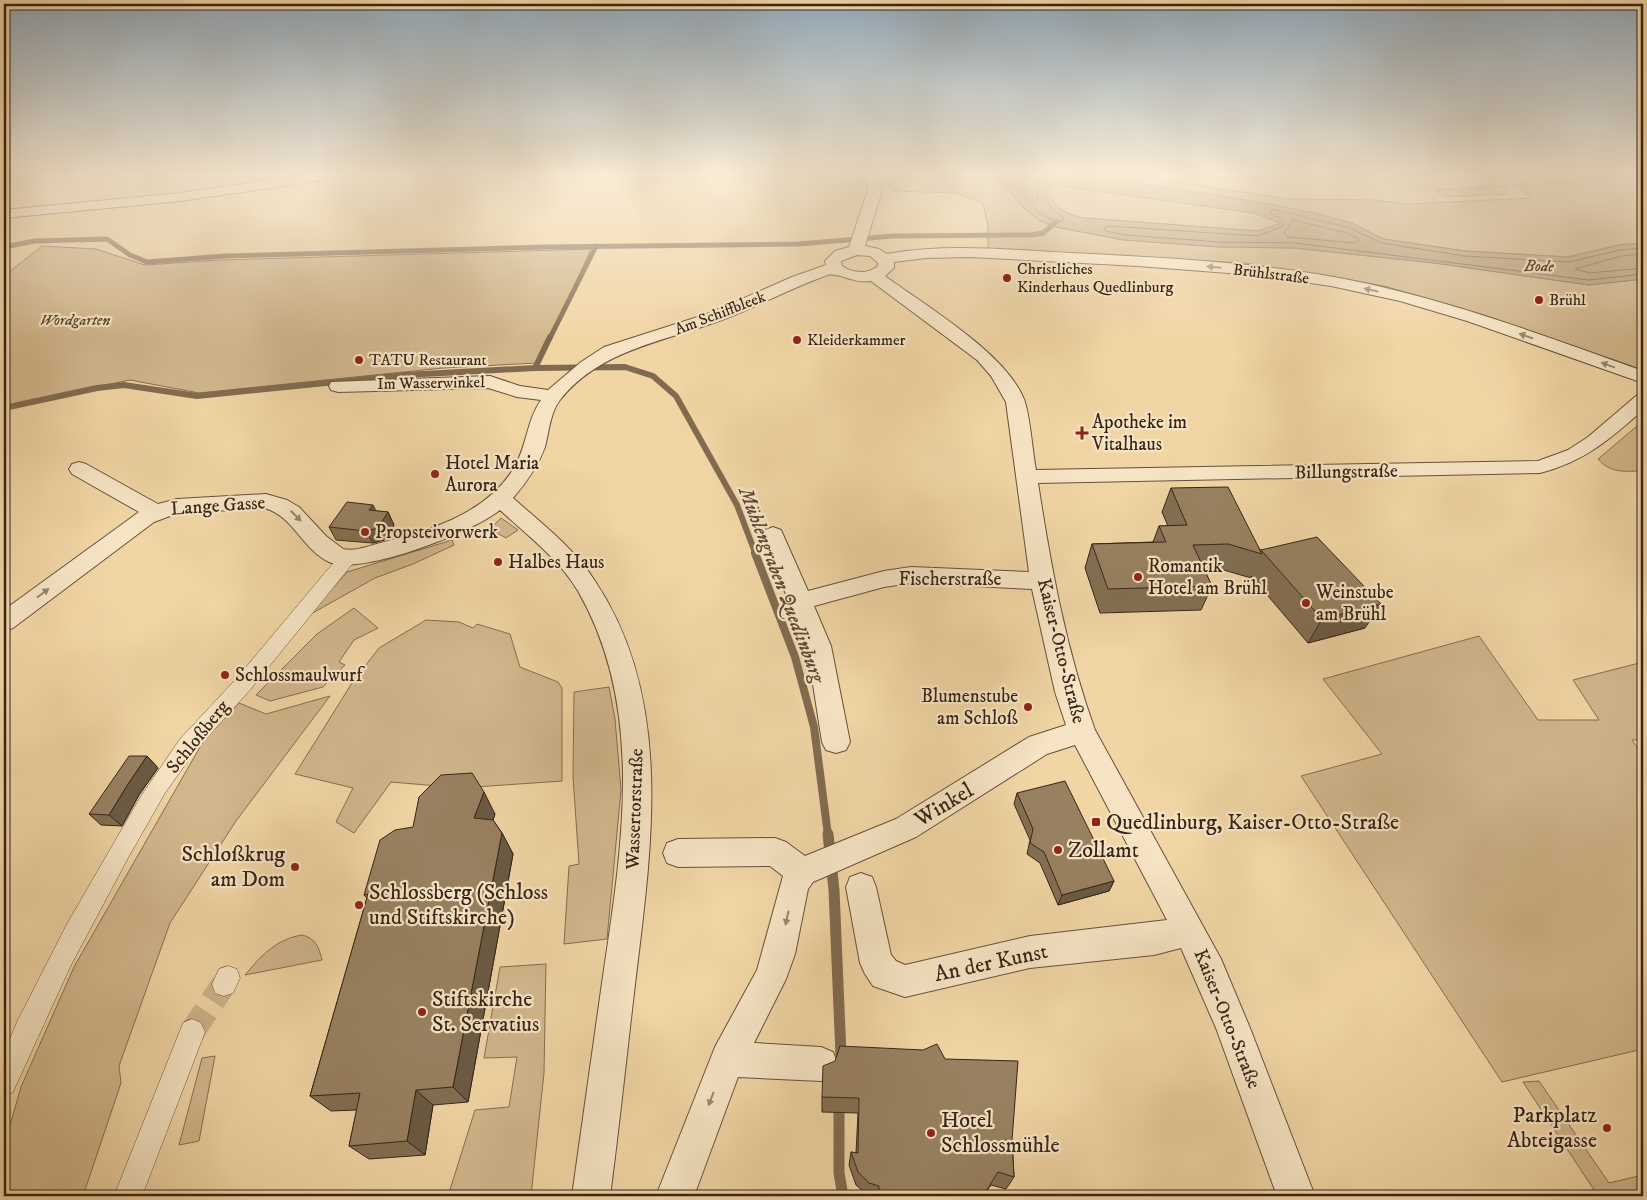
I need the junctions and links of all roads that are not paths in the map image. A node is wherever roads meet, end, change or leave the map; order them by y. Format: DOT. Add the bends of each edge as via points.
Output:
graph roads {
  1 [pos="863,228"];
  2 [pos="858,243"];
  3 [pos="885,259"];
  4 [pos="834,268"];
  5 [pos="874,275"];
  6 [pos="1643,377"];
  7 [pos="338,386"];
  8 [pos="552,396"];
  9 [pos="1642,404"];
  10 [pos="79,469"];
  11 [pos="1026,477"];
  12 [pos="501,499"];
  13 [pos="156,512"];
  14 [pos="773,535"];
  15 [pos="348,558"];
  16 [pos="1042,580"];
  17 [pos="801,601"];
  18 [pos="4,622"];
  19 [pos="1082,732"];
  20 [pos="836,742"];
  21 [pos="678,853"];
  22 [pos="821,863"];
  23 [pos="861,887"];
  24 [pos="1189,930"];
  25 [pos="192,1032"];
  26 [pos="726,1059"];
  27 [pos="821,1064"];
  28 [pos="4,1083"];
  29 [pos="128,1196"];
  30 [pos="591,1196"];
  31 [pos="675,1196"];
  32 [pos="1296,1196"];
  1 -- 2 [label="street"];
  2 -- 3 [label="street"];
  2 -- 4 [label="street" via="836,257"];
  3 -- 5 [label="street" via="885,270"];
  6 -- 3 [label="street, Brühlstraße, one-way" via="1424,304 1315,280 1203,266 1081,258 919,253"];
  4 -- 5 [label="street" via="852,276"];
  4 -- 8 [label="street, Am Schiffbleek" via="805,276 711,318 593,363"];
  5 -- 11 [label="street, Kaiser-Otto-Straße" via="973,347 995,370 1015,402"];
  7 -- 8 [label="street, Im Wasserwinkel" via="490,382 513,390"];
  8 -- 12 [label="street" via="544,409 535,446 525,469"];
  9 -- 11 [label="street, Billungstraße" via="1575,454 1540,467"];
  10 -- 13 [label="street, Lange Gasse"];
  11 -- 16 [label="street, Kaiser-Otto-Straße"];
  12 -- 15 [label="street" via="472,520 451,530"];
  12 -- 30 [label="street, Wassertorstraße" via="555,547 581,577 601,610 625,677 638,741 635,852"];
  13 -- 15 [label="street, Lange Gasse, one-way" via="194,504 278,503 292,511 329,552"];
  18 -- 13 [label="street, Lange Gasse, one-way"];
  14 -- 17 [label="street"];
  15 -- 28 [label="street, Schloßberg" via="310,599 251,676 196,733 178,758 121,849 56,968 27,1025"];
  16 -- 17 [label="street, Fischerstraße" via="911,575"];
  16 -- 19 [label="street, Kaiser-Otto-Straße" via="1068,692"];
  17 -- 20 [label="street" via="820,654"];
  19 -- 22 [label="street, Winkel" via="1039,746 906,828"];
  19 -- 24 [label="street, Kaiser-Otto-Straße"];
  21 -- 22 [label="street" via="774,852"];
  22 -- 26 [label="street, one-way" via="794,885 779,954 770,979"];
  23 -- 24 [label="street, An der Kunst" via="876,963 885,974 905,981 1030,952 1154,939"];
  24 -- 32 [label="street, Kaiser-Otto-Straße" via="1233,1028"];
  25 -- 29 [label="street"];
  26 -- 27 [label="street"];
  26 -- 31 [label="street, one-way"];
}
